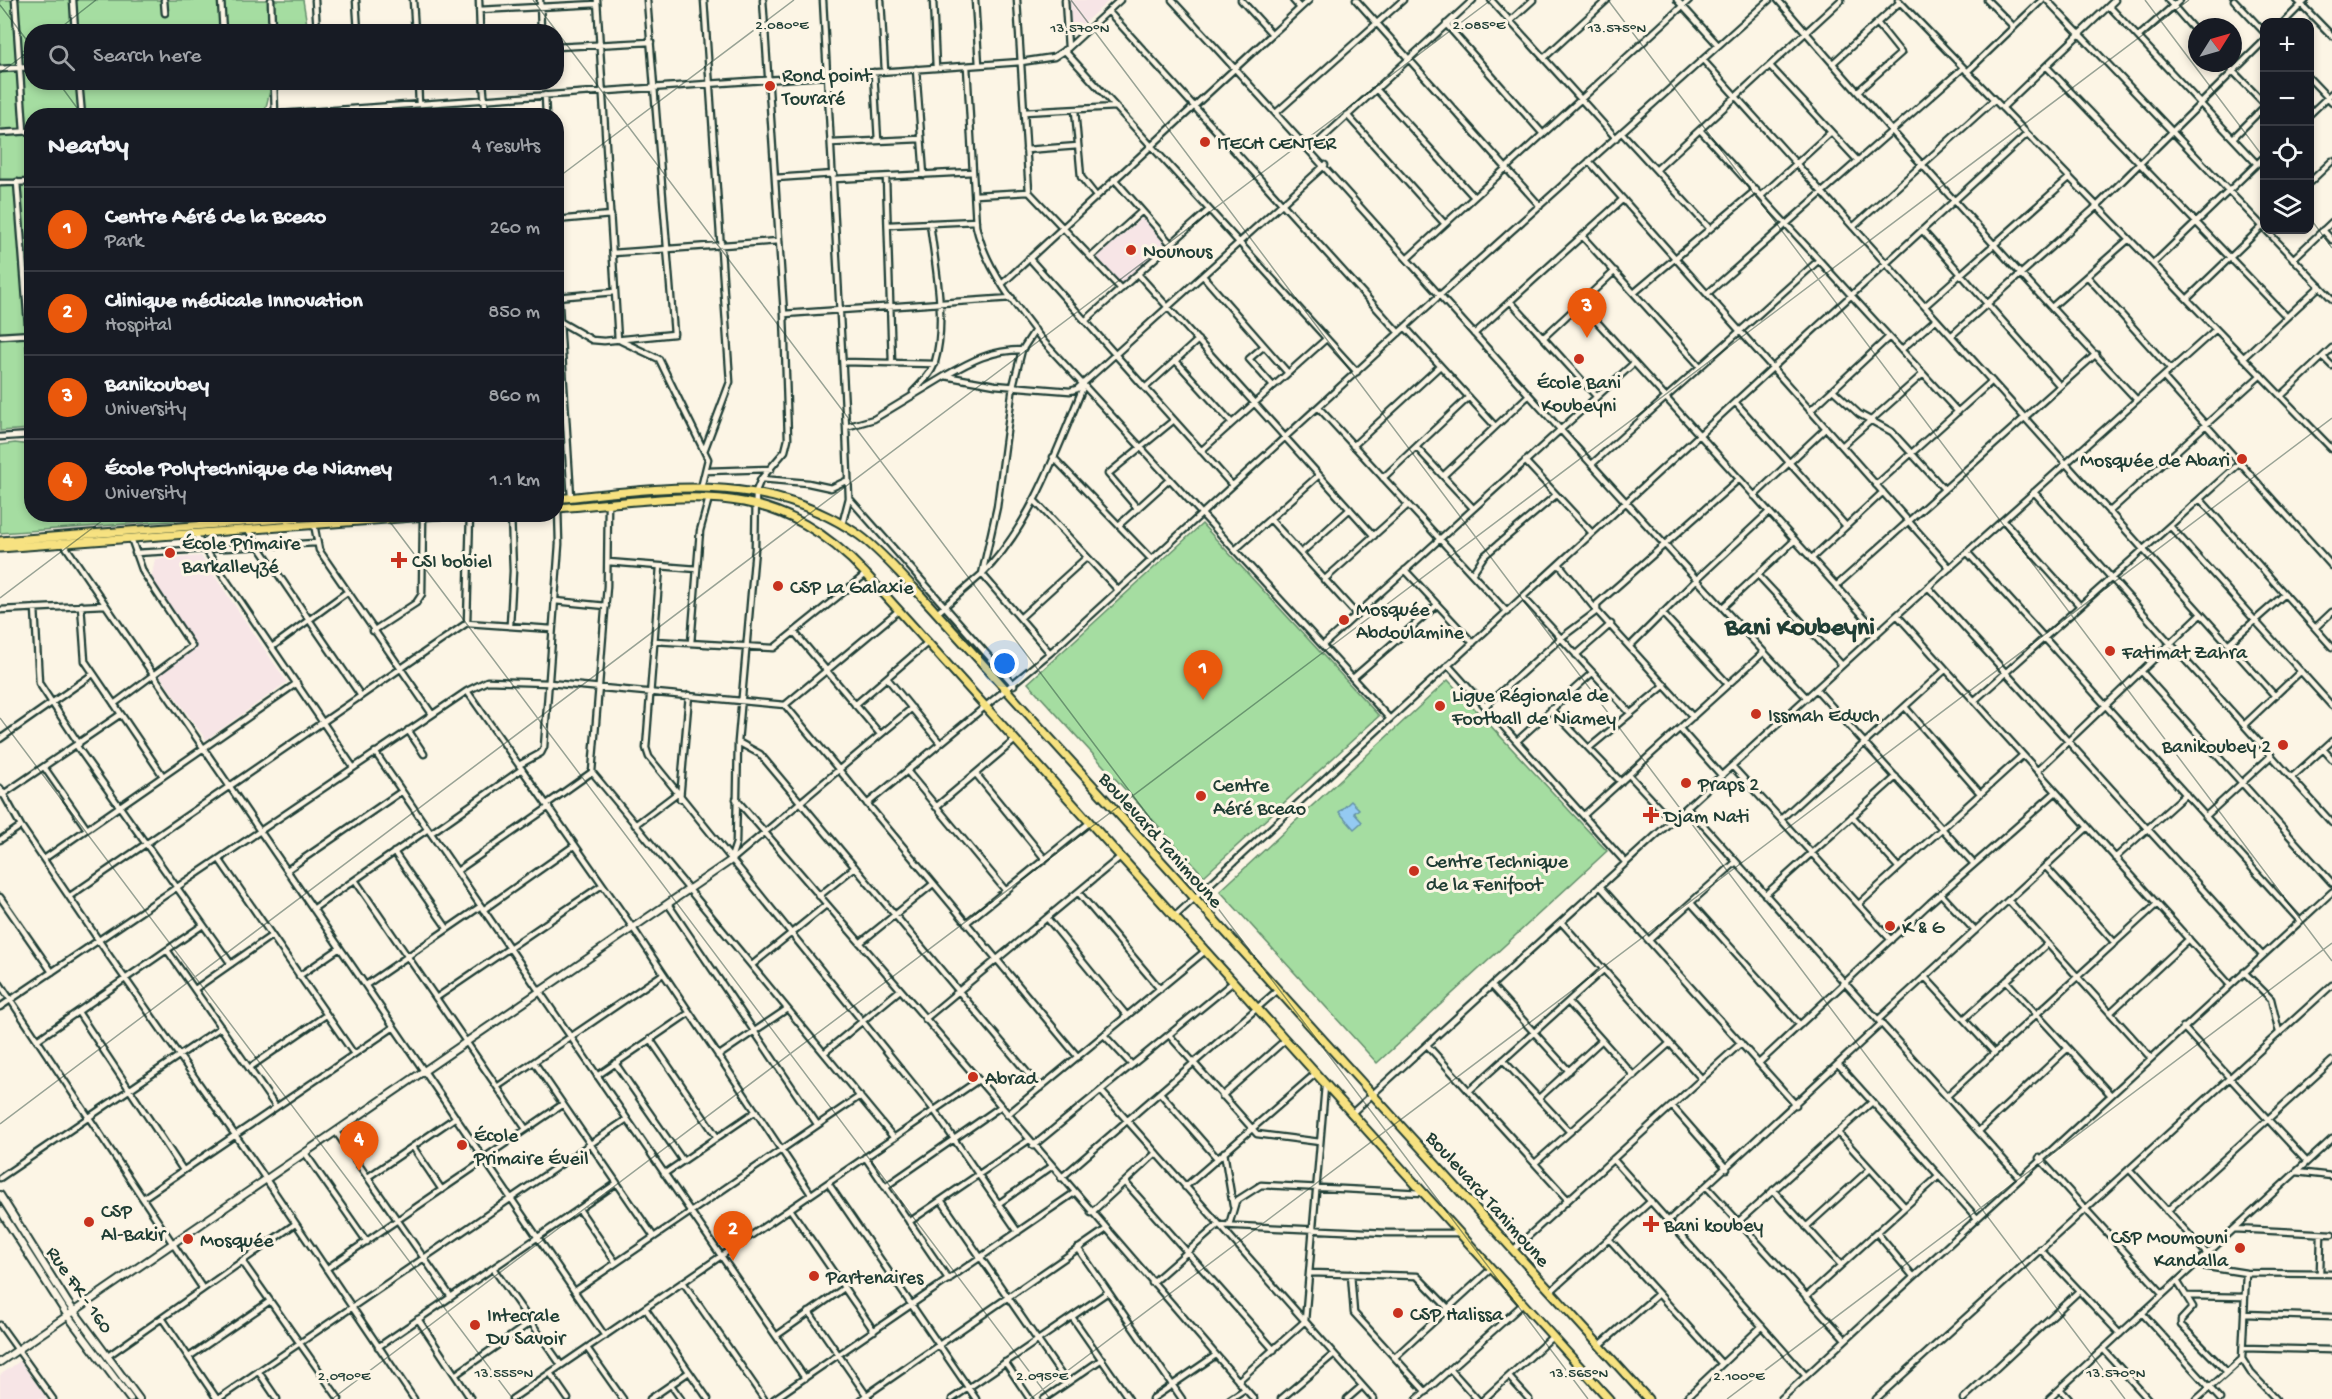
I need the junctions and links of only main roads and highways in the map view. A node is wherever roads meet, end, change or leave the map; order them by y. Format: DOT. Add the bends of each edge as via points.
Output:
graph roads {
  1 [pos="564,498"];
  2 [pos="564,507"];
  3 [pos="250,522"];
  4 [pos="292,522"];
  5 [pos="0,541"];
  6 [pos="0,548"];
  7 [pos="1604,1397"];
  8 [pos="1648,1399"];
  1 -- 8 [label="main road, Boulevard Tanimoune" via="701,489 756,491 796,502 842,525 882,555"];
  2 -- 7 [label="main road" via="709,498 755,503 791,515 826,536 866,574"];
  3 -- 5 [label="main road"];
  4 -- 6 [label="main road" via="248,530"];
}
